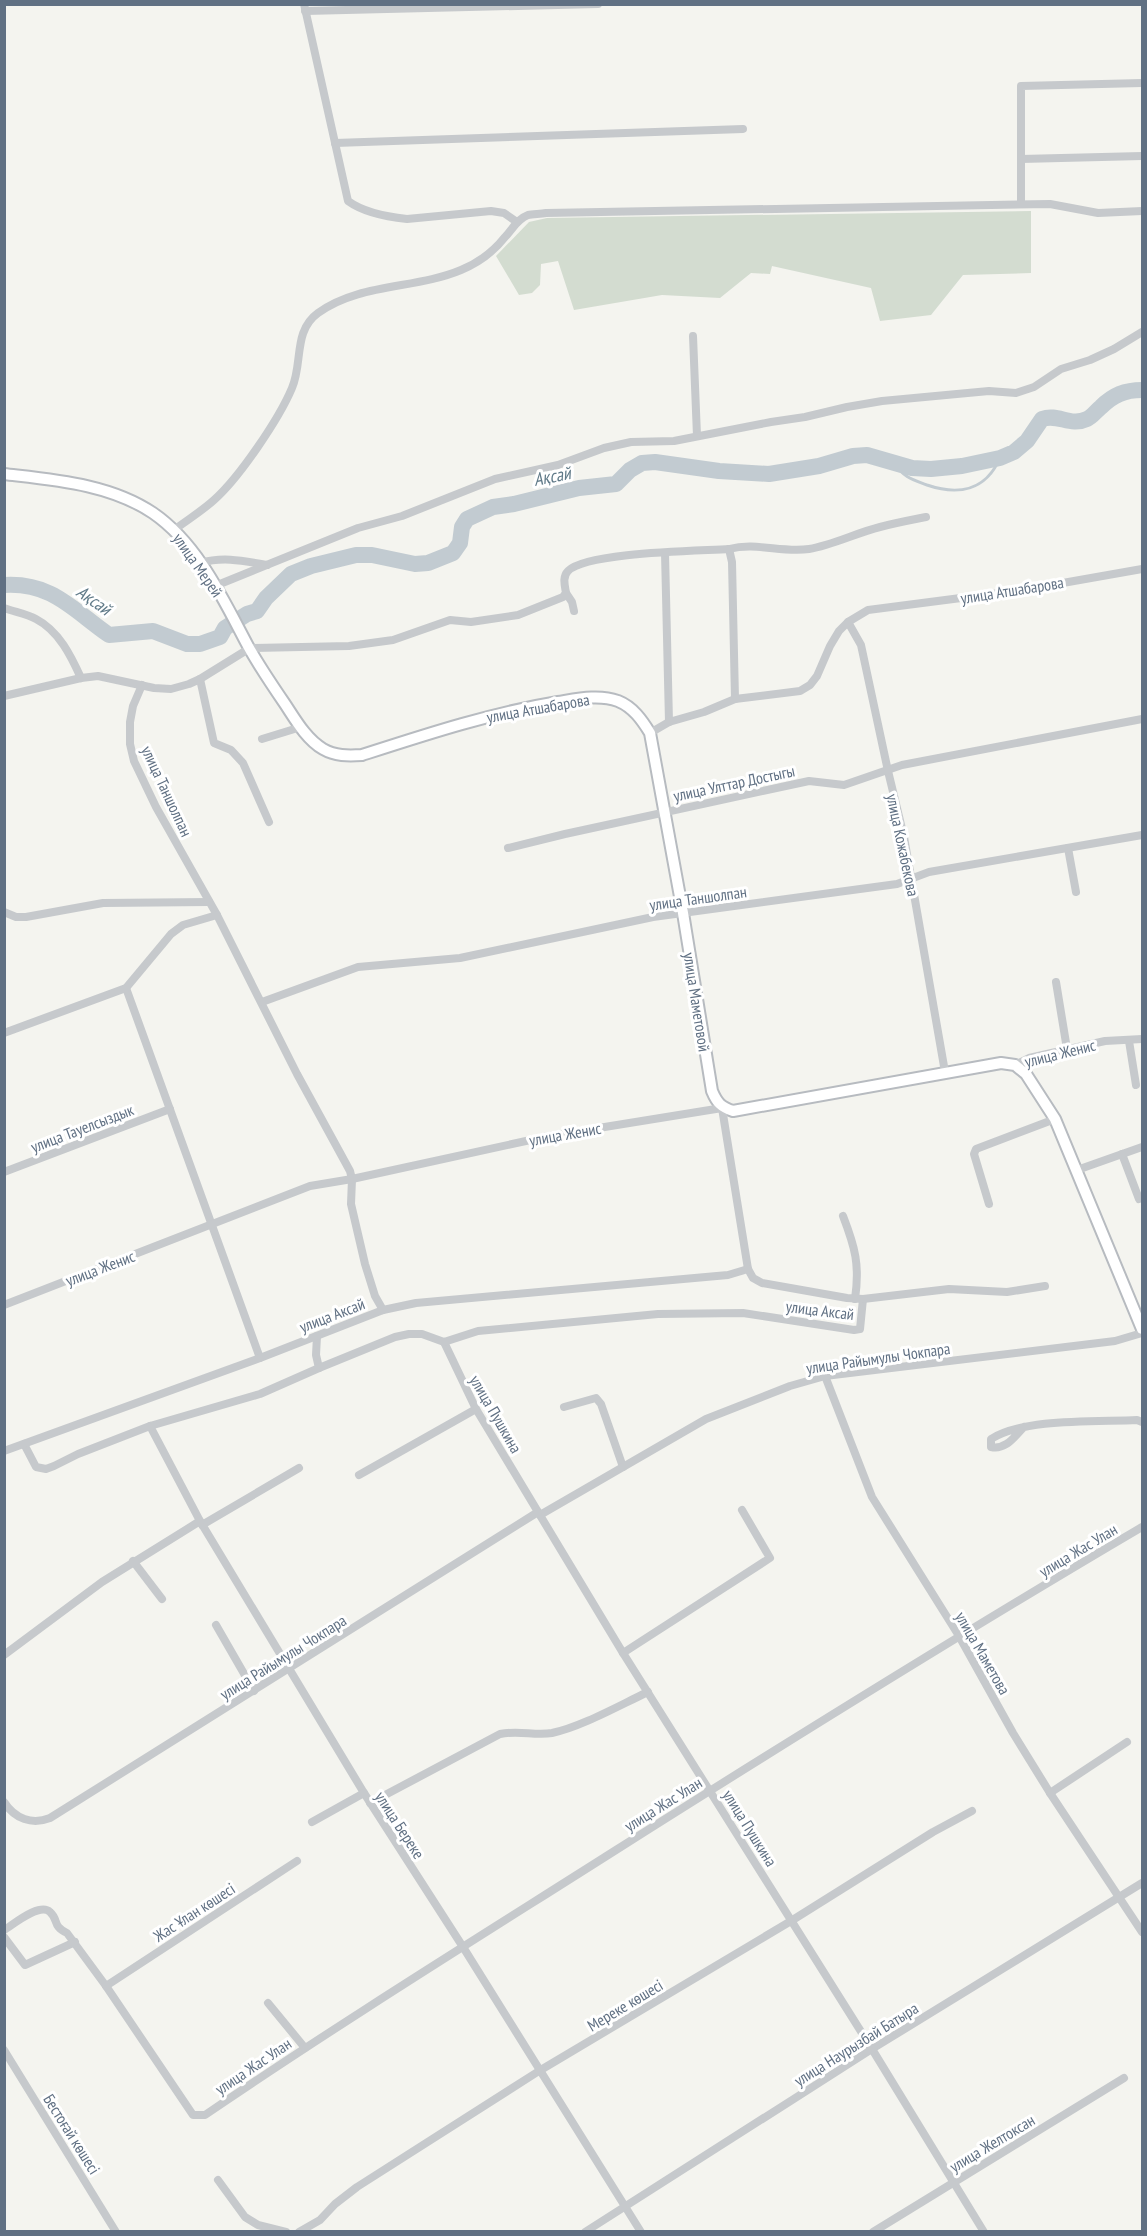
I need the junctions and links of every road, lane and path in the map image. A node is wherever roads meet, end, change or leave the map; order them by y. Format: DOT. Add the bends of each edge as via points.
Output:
graph roads {
  1 [pos="598,4"];
  2 [pos="305,8"];
  3 [pos="1143,83"];
  4 [pos="742,129"];
  5 [pos="335,143"];
  6 [pos="1143,156"];
  7 [pos="1022,159"];
  8 [pos="1022,204"];
  9 [pos="1143,211"];
  10 [pos="517,222"];
  11 [pos="1143,332"];
  12 [pos="693,336"];
  13 [pos="697,436"];
  14 [pos="4,474"];
  15 [pos="926,517"];
  16 [pos="174,530"];
  17 [pos="729,549"];
  18 [pos="665,553"];
  19 [pos="200,563"];
  20 [pos="267,565"];
  21 [pos="1143,569"];
  22 [pos="216,586"];
  23 [pos="566,593"];
  24 [pos="4,608"];
  25 [pos="574,611"];
  26 [pos="848,622"];
  27 [pos="241,632"];
  28 [pos="250,648"];
  29 [pos="81,678"];
  30 [pos="200,679"];
  31 [pos="142,685"];
  32 [pos="4,696"];
  33 [pos="735,699"];
  34 [pos="1143,719"];
  35 [pos="669,722"];
  36 [pos="301,727"];
  37 [pos="650,733"];
  38 [pos="262,739"];
  39 [pos="888,771"];
  40 [pos="664,812"];
  41 [pos="269,822"];
  42 [pos="1143,835"];
  43 [pos="508,848"];
  44 [pos="1068,848"];
  45 [pos="911,879"];
  46 [pos="1076,892"];
  47 [pos="209,902"];
  48 [pos="4,912"];
  49 [pos="683,913"];
  50 [pos="217,915"];
  51 [pos="1056,982"];
  52 [pos="126,988"];
  53 [pos="262,1002"];
  54 [pos="4,1033"];
  55 [pos="1143,1039"];
  56 [pos="1129,1041"];
  57 [pos="1067,1050"];
  58 [pos="1015,1065"];
  59 [pos="945,1072"];
  60 [pos="1136,1085"];
  61 [pos="170,1108"];
  62 [pos="722,1108"];
  63 [pos="1055,1119"];
  64 [pos="1143,1146"];
  65 [pos="1122,1154"];
  66 [pos="1077,1170"];
  67 [pos="4,1172"];
  68 [pos="352,1179"];
  69 [pos="1139,1199"];
  70 [pos="989,1204"];
  71 [pos="843,1216"];
  72 [pos="212,1225"];
  73 [pos="748,1269"];
  74 [pos="1045,1286"];
  75 [pos="859,1299"];
  76 [pos="4,1305"];
  77 [pos="383,1310"];
  78 [pos="1143,1331"];
  79 [pos="317,1336"];
  80 [pos="444,1342"];
  81 [pos="260,1358"];
  82 [pos="319,1368"];
  83 [pos="825,1376"];
  84 [pos="564,1407"];
  85 [pos="476,1409"];
  86 [pos="1143,1422"];
  87 [pos="150,1426"];
  88 [pos="1024,1426"];
  89 [pos="24,1444"];
  90 [pos="4,1451"];
  91 [pos="623,1467"];
  92 [pos="299,1468"];
  93 [pos="359,1475"];
  94 [pos="742,1510"];
  95 [pos="539,1514"];
  96 [pos="201,1523"];
  97 [pos="1143,1527"];
  98 [pos="133,1561"];
  99 [pos="162,1599"];
  100 [pos="216,1624"];
  101 [pos="959,1636"];
  102 [pos="623,1653"];
  103 [pos="4,1655"];
  104 [pos="288,1669"];
  105 [pos="254,1691"];
  106 [pos="648,1692"];
  107 [pos="1127,1742"];
  108 [pos="710,1791"];
  109 [pos="1050,1793"];
  110 [pos="364,1794"];
  111 [pos="4,1802"];
  112 [pos="370,1803"];
  113 [pos="972,1810"];
  114 [pos="312,1822"];
  115 [pos="297,1861"];
  116 [pos="1143,1883"];
  117 [pos="1120,1897"];
  118 [pos="791,1921"];
  119 [pos="4,1930"];
  120 [pos="1143,1932"];
  121 [pos="4,1937"];
  122 [pos="75,1942"];
  123 [pos="463,1947"];
  124 [pos="106,1986"];
  125 [pos="268,2002"];
  126 [pos="305,2048"];
  127 [pos="872,2049"];
  128 [pos="4,2050"];
  129 [pos="539,2072"];
  130 [pos="1125,2078"];
  131 [pos="218,2180"];
  132 [pos="954,2182"];
  133 [pos="625,2206"];
  134 [pos="116,2232"];
  135 [pos="286,2232"];
  136 [pos="299,2232"];
  137 [pos="585,2232"];
  138 [pos="641,2232"];
  139 [pos="873,2232"];
  140 [pos="984,2232"];
  1 -- 2 [label="street"];
  2 -- 5 [label="street"];
  3 -- 7 [label="street" via="1021,86"];
  4 -- 5 [label="street"];
  5 -- 10 [label="street" via="348,201 355,206 394,218 491,212 504,213"];
  6 -- 7 [label="street"];
  7 -- 8 [label="street"];
  8 -- 9 [label="street" via="1050,204 1098,213"];
  8 -- 10 [label="street" via="546,213 527,215"];
  10 -- 16 [label="street" via="484,257 461,270 354,295 309,320 302,332 293,387 274,422 231,483 214,501"];
  11 -- 13 [label="street" via="1016,393 882,401"];
  12 -- 13 [label="street"];
  13 -- 20 [label="street" via="631,442 558,465 495,479"];
  14 -- 16 [label="main road, улица Мерей" via="110,493 153,513"];
  15 -- 17 [label="street" via="806,549 742,545"];
  16 -- 19 [label="main road, улица Мерей"];
  17 -- 18 [label="street"];
  17 -- 33 [label="street"];
  18 -- 23 [label="street" via="579,565 564,577"];
  18 -- 35 [label="street"];
  19 -- 20 [label="street" via="231,558"];
  19 -- 22 [label="main road, улица Мерей"];
  20 -- 22 [label="street"];
  21 -- 26 [label="street, улица Атшабарова" via="1023,590 868,610"];
  22 -- 27 [label="main road, улица Мерей"];
  23 -- 25 [label="street"];
  23 -- 28 [label="street" via="518,615 471,622 450,620 393,640 349,646"];
  24 -- 29 [label="street" via="36,618 53,631 69,651"];
  26 -- 33 [label="street, улица Атшабарова" via="830,646 810,685 800,691"];
  26 -- 39 [label="street, улица Кожабекова" via="861,645"];
  27 -- 28 [label="main road, улица Атшабарова"];
  28 -- 30 [label="street"];
  28 -- 36 [label="main road, улица Атшабарова"];
  29 -- 31 [label="street" via="98,676"];
  29 -- 32 [label="street"];
  30 -- 31 [label="street" via="171,688"];
  30 -- 41 [label="street" via="214,743 231,750 243,763"];
  31 -- 47 [label="street, улица Таншолпан" via="130,722 134,761"];
  33 -- 35 [label="street, улица Атшабарова"];
  34 -- 39 [label="street, улица Улттар Достыгы" via="902,765"];
  35 -- 37 [label="street, улица Атшабарова"];
  36 -- 37 [label="main road, улица Атшабарова" via="320,747 347,756 480,718 602,697 632,710"];
  36 -- 38 [label="street"];
  37 -- 40 [label="main road, улица Маметовой"];
  39 -- 40 [label="street, улица Улттар Достыгы" via="844,785 809,781"];
  39 -- 45 [label="street, улица Кожабекова"];
  40 -- 43 [label="street, улица Улттар Достыгы"];
  40 -- 49 [label="main road, улица Маметовой"];
  42 -- 44 [label="street, улица Таншолпан"];
  44 -- 45 [label="street, улица Таншолпан" via="929,872"];
  44 -- 46 [label="street"];
  45 -- 49 [label="street, улица Таншолпан"];
  45 -- 59 [label="street, улица Кожабекова"];
  47 -- 48 [label="street" via="103,903 26,917"];
  47 -- 50 [label="street, улица Таншолпан"];
  49 -- 53 [label="street, улица Таншолпан" via="460,958 358,967"];
  49 -- 62 [label="main road, улица Маметовой" via="712,1091"];
  50 -- 52 [label="street" via="183,925 171,934"];
  50 -- 53 [label="street, улица Таншолпан"];
  51 -- 57 [label="street"];
  52 -- 54 [label="street"];
  52 -- 61 [label="street"];
  53 -- 68 [label="street, улица Таншолпан"];
  55 -- 56 [label="street, улица Женис"];
  56 -- 57 [label="street, улица Женис" via="1105,1041"];
  56 -- 60 [label="street"];
  57 -- 58 [label="street, улица Женис"];
  58 -- 59 [label="main road, улица Женис" via="1001,1063"];
  58 -- 63 [label="main road" via="1026,1074"];
  59 -- 62 [label="main road, улица Женис" via="733,1111"];
  61 -- 67 [label="street, улица Тауелсыздык"];
  61 -- 72 [label="street"];
  62 -- 68 [label="street, улица Женис" via="549,1136"];
  62 -- 73 [label="street, улица Маметовой"];
  63 -- 66 [label="main road"];
  63 -- 70 [label="street" via="976,1149 974,1155"];
  64 -- 65 [label="street"];
  65 -- 66 [label="street"];
  65 -- 69 [label="street"];
  66 -- 78 [label="main road"];
  68 -- 72 [label="street, улица Женис" via="310,1186"];
  68 -- 77 [label="street, улица Таншолпан" via="351,1204 365,1264"];
  71 -- 75 [label="street" via="858,1262"];
  72 -- 76 [label="street, улица Женис"];
  72 -- 81 [label="street"];
  73 -- 75 [label="street, улица Аксай" via="762,1283"];
  73 -- 77 [label="street, улица Аксай" via="728,1275"];
  74 -- 75 [label="street" via="1007,1292 949,1289"];
  75 -- 80 [label="street, улица Аксай" via="860,1329 854,1330 743,1313 658,1314 477,1331"];
  77 -- 79 [label="street, улица Аксай"];
  78 -- 83 [label="street, улица Райымулы Чокпара" via="1115,1341"];
  79 -- 81 [label="street, улица Аксай"];
  79 -- 82 [label="street"];
  80 -- 82 [label="street" via="409,1334"];
  80 -- 85 [label="street, улица Пушкина"];
  81 -- 89 [label="street, улица Аксай"];
  82 -- 87 [label="street" via="236,1403"];
  83 -- 91 [label="street, улица Райымулы Чокпара" via="706,1419"];
  83 -- 101 [label="street, улица Маметова" via="872,1497"];
  84 -- 91 [label="street" via="596,1398"];
  85 -- 93 [label="street"];
  85 -- 95 [label="street, улица Пушкина"];
  86 -- 88 [label="street"];
  87 -- 89 [label="street" via="46,1469 36,1467"];
  87 -- 96 [label="street, улица Береке"];
  89 -- 90 [label="street, улица Аксай"];
  91 -- 95 [label="street, улица Райымулы Чокпара"];
  92 -- 96 [label="street"];
  94 -- 102 [label="street" via="770,1558"];
  95 -- 102 [label="street, улица Пушкина"];
  95 -- 104 [label="street, улица Райымулы Чокпара"];
  96 -- 98 [label="street"];
  96 -- 104 [label="street, улица Береке"];
  97 -- 101 [label="street, улица Жас Улан"];
  98 -- 99 [label="street"];
  98 -- 103 [label="street"];
  100 -- 105 [label="street"];
  101 -- 108 [label="street, улица Жас Улан"];
  101 -- 109 [label="street, улица Маметова"];
  102 -- 106 [label="street, улица Пушкина"];
  104 -- 105 [label="street, улица Райымулы Чокпара"];
  104 -- 110 [label="street, улица Береке"];
  105 -- 111 [label="street, улица Райымулы Чокпара" via="41,1822 20,1818"];
  106 -- 108 [label="street, улица Пушкина"];
  106 -- 112 [label="street" via="565,1730 500,1734"];
  107 -- 109 [label="street"];
  108 -- 118 [label="street, улица Пушкина"];
  108 -- 123 [label="street, улица Жас Улан"];
  109 -- 117 [label="street, улица Маметова"];
  110 -- 112 [label="street, улица Береке"];
  110 -- 114 [label="street"];
  112 -- 123 [label="street, улица Береке"];
  113 -- 118 [label="street, Мереке көшесі"];
  115 -- 124 [label="street, Жас Ұлан көшесі"];
  116 -- 117 [label="street, улица Наурызбай Батыра"];
  117 -- 120 [label="street, улица Маметова"];
  117 -- 127 [label="street, улица Наурызбай Батыра"];
  118 -- 127 [label="street, улица Пушкина"];
  118 -- 129 [label="street, Мереке көшесі"];
  119 -- 122 [label="street" via="44,1908 51,1912 59,1929"];
  121 -- 122 [label="street" via="25,1965"];
  122 -- 124 [label="street"];
  123 -- 126 [label="street, улица Жас Улан"];
  123 -- 129 [label="street, улица Береке"];
  124 -- 126 [label="street, улица Жас Улан" via="193,2115 205,2115"];
  125 -- 126 [label="street"];
  127 -- 132 [label="street, улица Пушкина"];
  127 -- 133 [label="street, улица Наурызбай Батыра"];
  128 -- 134 [label="street, Бестоғай көшесі"];
  129 -- 133 [label="street, улица Береке"];
  129 -- 136 [label="street, Мереке көшесі" via="357,2187 320,2220"];
  130 -- 132 [label="street, улица Желтоксан"];
  131 -- 135 [label="street" via="245,2217 258,2225"];
  132 -- 139 [label="street, улица Желтоксан"];
  132 -- 140 [label="street, улица Пушкина"];
  133 -- 137 [label="street, улица Наурызбай Батыра"];
  133 -- 138 [label="street, улица Береке"];
}
